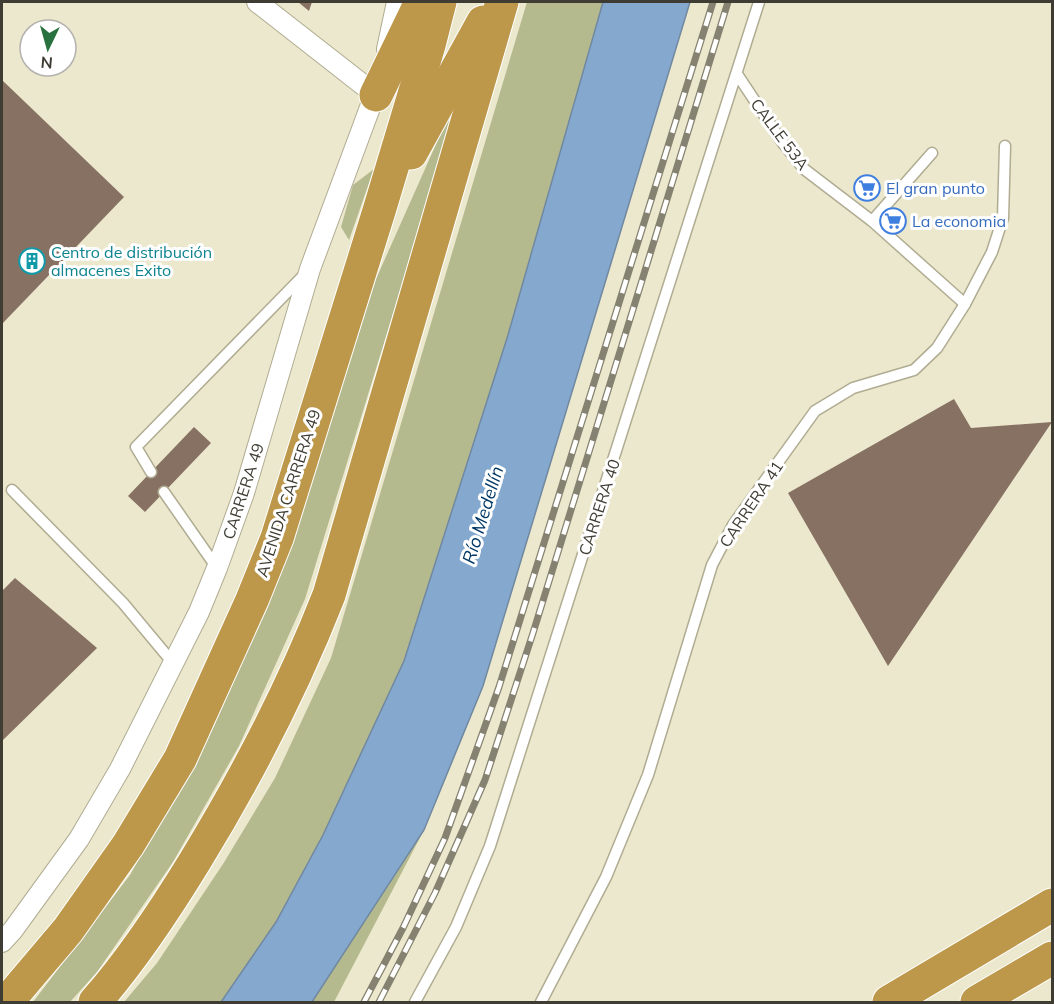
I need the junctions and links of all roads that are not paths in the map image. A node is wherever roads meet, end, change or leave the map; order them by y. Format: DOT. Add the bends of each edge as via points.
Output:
graph roads {
  1 [pos="257,2"];
  2 [pos="397,2"];
  3 [pos="421,2"];
  4 [pos="440,2"];
  5 [pos="494,2"];
  6 [pos="502,2"];
  7 [pos="759,2"];
  8 [pos="737,74"];
  9 [pos="376,95"];
  10 [pos="1005,146"];
  11 [pos="932,153"];
  12 [pos="379,211"];
  13 [pos="872,221"];
  14 [pos="310,269"];
  15 [pos="965,304"];
  16 [pos="151,472"];
  17 [pos="12,490"];
  18 [pos="164,492"];
  19 [pos="217,568"];
  20 [pos="173,663"];
  21 [pos="1053,905"];
  22 [pos="2,942"];
  23 [pos="1053,958"];
  24 [pos="7,1002"];
  25 [pos="95,1002"];
  26 [pos="415,1002"];
  27 [pos="541,1002"];
  28 [pos="889,1002"];
  29 [pos="976,1002"];
  1 -- 9 [label="street"];
  2 -- 9 [label="street, CARRERA 49"];
  3 -- 9 [label="highway"];
  4 -- 12 [label="highway, AVENIDA CARRERA 49"];
  5 -- 12 [label="highway"];
  6 -- 25 [label="highway" via="329,595 307,651 210,837 160,918"];
  7 -- 8 [label="lane, CARRERA 40"];
  8 -- 13 [label="lane, CALLE 53A" via="804,169"];
  8 -- 26 [label="lane, CARRERA 40" via="490,846 456,927"];
  9 -- 14 [label="street, CARRERA 49"];
  10 -- 15 [label="lane, CARRERA 41" via="1003,218 992,252"];
  11 -- 13 [label="lane"];
  12 -- 24 [label="highway, AVENIDA CARRERA 49" via="277,538 180,759 128,845 68,930"];
  13 -- 15 [label="lane, CALLE 53A"];
  14 -- 16 [label="lane" via="136,447"];
  14 -- 19 [label="street, CARRERA 49" via="244,493"];
  15 -- 27 [label="lane, CARRERA 41" via="937,348 914,370 854,388 815,411 733,525 712,565 648,775 606,877"];
  17 -- 20 [label="lane" via="123,603"];
  18 -- 19 [label="lane"];
  19 -- 20 [label="street, CARRERA 49"];
  20 -- 22 [label="street, CARRERA 49" via="120,769 79,839"];
  21 -- 28 [label="highway"];
  23 -- 29 [label="highway"];
}
